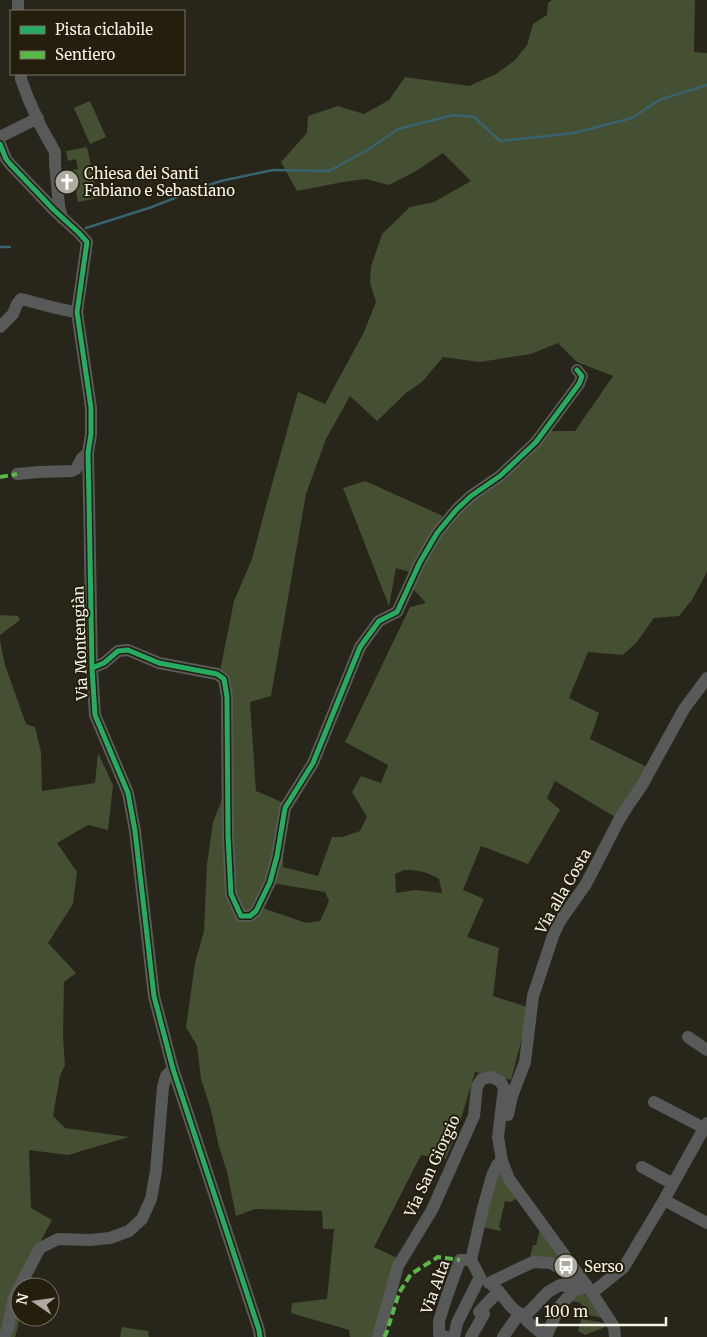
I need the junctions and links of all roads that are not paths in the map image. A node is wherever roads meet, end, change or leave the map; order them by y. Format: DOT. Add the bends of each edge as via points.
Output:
graph roads {
  1 [pos="21,75"];
  2 [pos="38,118"];
  3 [pos="0,137"];
  4 [pos="0,144"];
  5 [pos="6,165"];
  6 [pos="62,218"];
  7 [pos="77,312"];
  8 [pos="0,327"];
  9 [pos="577,370"];
  10 [pos="88,453"];
  11 [pos="17,474"];
  12 [pos="92,668"];
  13 [pos="707,678"];
  14 [pos="688,1038"];
  15 [pos="707,1050"];
  16 [pos="172,1069"];
  17 [pos="654,1102"];
  18 [pos="706,1126"];
  19 [pos="498,1138"];
  20 [pos="502,1161"];
  21 [pos="642,1167"];
  22 [pos="673,1184"];
  23 [pos="664,1200"];
  24 [pos="707,1223"];
  25 [pos="471,1260"];
  26 [pos="490,1284"];
  27 [pos="576,1288"];
  28 [pos="592,1292"];
  29 [pos="523,1315"];
  30 [pos="449,1336"];
  31 [pos="4,1337"];
  32 [pos="260,1337"];
  33 [pos="378,1337"];
  34 [pos="471,1337"];
  35 [pos="503,1337"];
  36 [pos="546,1337"];
  37 [pos="615,1337"];
  1 -- 2 [label="street"];
  2 -- 3 [label="street"];
  2 -- 6 [label="street" via="55,152"];
  4 -- 5 [label="street"];
  5 -- 6 [label="street"];
  6 -- 7 [label="street, Via Montengiàn" via="87,242"];
  7 -- 8 [label="street" via="21,299 13,314"];
  7 -- 10 [label="street, Via Montengiàn" via="91,408"];
  9 -- 12 [label="street" via="582,376 579,384 536,442 500,476 457,509 424,555 397,612 379,621 360,647 313,763 285,808 270,882 256,911 250,916 241,916 232,894 228,836 228,697 224,678 159,663 128,650 118,652"];
  10 -- 11 [label="street" via="72,471"];
  10 -- 12 [label="street, Via Montengiàn"];
  12 -- 16 [label="street, Via Montengiàn" via="96,715 128,793 154,996"];
  13 -- 19 [label="street, Via alla Costa" via="684,709 586,884 553,936 533,996 525,1062 512,1096 504,1137"];
  14 -- 15 [label="street"];
  16 -- 31 [label="street" via="163,1087 156,1170 142,1219 129,1231 110,1238 58,1239 40,1248 14,1296"];
  16 -- 32 [label="street, Via Montengiàn"];
  17 -- 18 [label="street"];
  18 -- 22 [label="street"];
  19 -- 20 [label="street, Via San Giorgio"];
  19 -- 33 [label="street, Via San Giorgio" via="504,1088 500,1081 491,1077 482,1079 477,1086 474,1116 432,1210 398,1266"];
  20 -- 25 [label="street" via="496,1165 492,1176"];
  20 -- 28 [label="street, Via San Giorgio" via="509,1179"];
  21 -- 22 [label="street"];
  22 -- 23 [label="street"];
  23 -- 24 [label="street"];
  23 -- 28 [label="street" via="624,1267"];
  25 -- 26 [label="street"];
  25 -- 30 [label="street, Via Alta" via="460,1260 439,1321"];
  26 -- 27 [label="street" via="533,1262 551,1263 564,1271"];
  26 -- 29 [label="street" via="514,1311"];
  26 -- 30 [label="street"];
  26 -- 34 [label="street" via="479,1312 484,1314"];
  27 -- 28 [label="street"];
  27 -- 29 [label="street" via="560,1285"];
  27 -- 36 [label="street" via="559,1307"];
  28 -- 37 [label="street, Via San Giorgio" via="611,1322"];
  29 -- 35 [label="street" via="517,1317"];
  29 -- 36 [label="street"];
}
